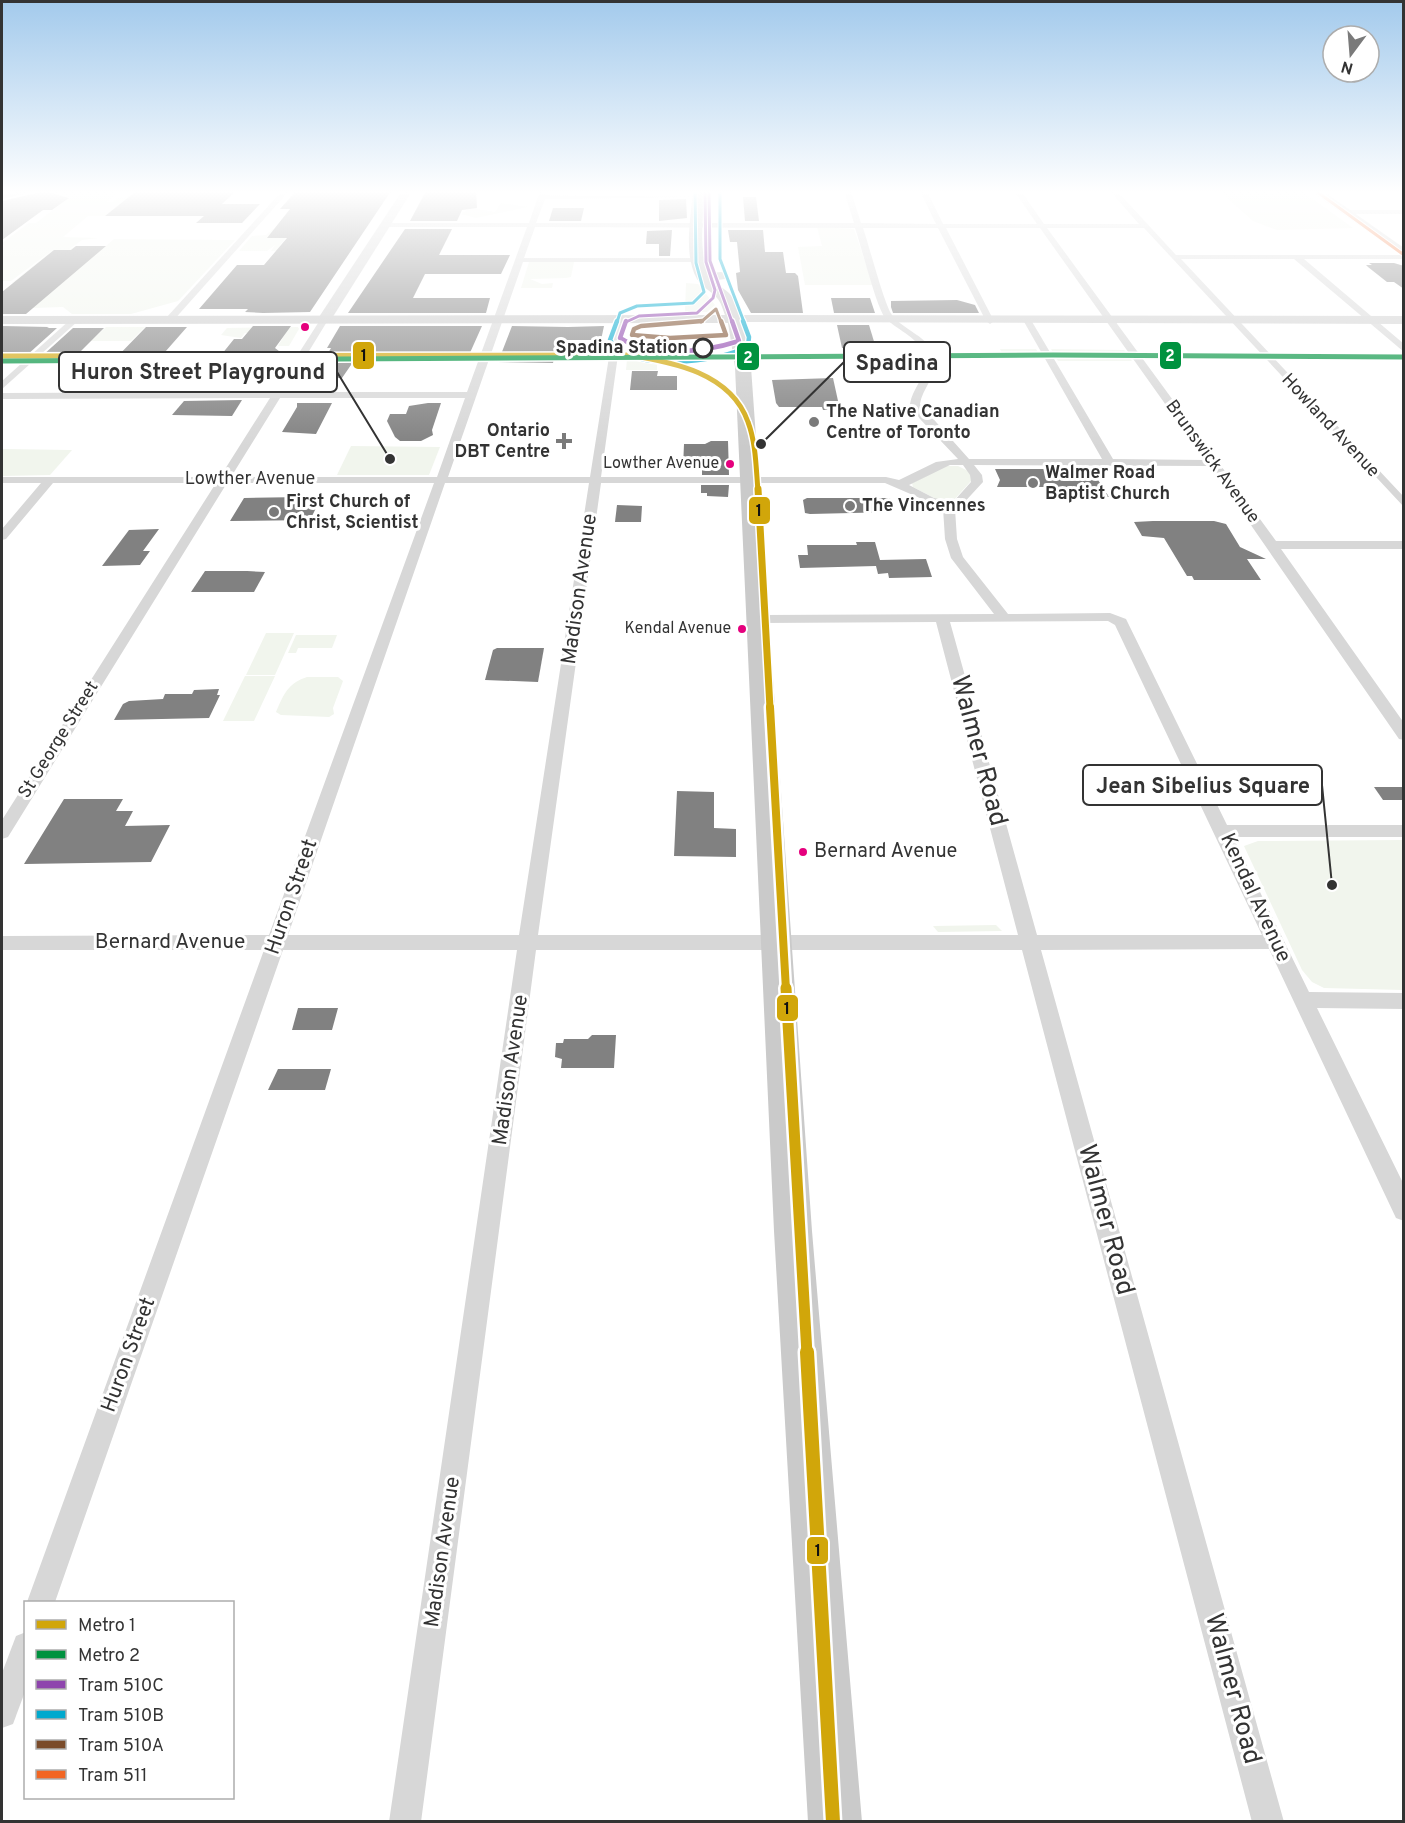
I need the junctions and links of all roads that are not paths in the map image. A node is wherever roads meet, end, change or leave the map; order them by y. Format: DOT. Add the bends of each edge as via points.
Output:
graph roads {
  1 [pos="209,276"];
  2 [pos="352,276"];
  3 [pos="515,276"];
  4 [pos="713,276"];
  5 [pos="875,276"];
  6 [pos="966,276"];
  7 [pos="1079,276"];
  8 [pos="1192,276"];
  9 [pos="1318,276"];
  10 [pos="736,319"];
  11 [pos="2,320"];
  12 [pos="169,320"];
  13 [pos="324,320"];
  14 [pos="498,320"];
  15 [pos="619,320"];
  16 [pos="893,320"];
  17 [pos="1111,320"];
  18 [pos="1233,320"];
  19 [pos="1370,320"];
  20 [pos="1404,320"];
  21 [pos="74,321"];
  22 [pos="990,321"];
  23 [pos="1027,321"];
  24 [pos="1404,349"];
  25 [pos="2,386"];
  26 [pos="276,395"];
  27 [pos="472,395"];
  28 [pos="2,396"];
  29 [pos="969,463"];
  30 [pos="1110,463"];
  31 [pos="1212,463"];
  32 [pos="51,479"];
  33 [pos="224,479"];
  34 [pos="442,479"];
  35 [pos="597,479"];
  36 [pos="2,480"];
  37 [pos="750,480"];
  38 [pos="901,484"];
  39 [pos="1404,504"];
  40 [pos="949,506"];
  41 [pos="2,536"];
  42 [pos="1272,545"];
  43 [pos="1404,545"];
  44 [pos="759,619"];
  45 [pos="942,619"];
  46 [pos="1005,619"];
  47 [pos="1404,735"];
  48 [pos="1224,831"];
  49 [pos="1404,831"];
  50 [pos="2,833"];
  51 [pos="1029,941"];
  52 [pos="276,942"];
  53 [pos="777,942"];
  54 [pos="1275,942"];
  55 [pos="2,943"];
  56 [pos="528,943"];
  57 [pos="1304,1000"];
  58 [pos="1404,1001"];
  59 [pos="1404,1210"];
  60 [pos="41,1601"];
  61 [pos="24,1652"];
  62 [pos="2,1713"];
  63 [pos="405,1821"];
  64 [pos="835,1821"];
  65 [pos="1268,1821"];
  1 -- 12 [label="street"];
  2 -- 13 [label="main road, St George Street"];
  3 -- 14 [label="street, Huron Street"];
  4 -- 10 [label="main road" via="714,292 723,295"];
  5 -- 16 [label="street" via="888,316"];
  6 -- 22 [label="street"];
  7 -- 17 [label="street, Brunswick Avenue"];
  8 -- 18 [label="street, Howland Avenue"];
  9 -- 19 [label="street"];
  10 -- 15 [label="main road"];
  10 -- 16 [label="main road"];
  10 -- 37 [label="main road" via="743,362"];
  11 -- 21 [label="main road"];
  12 -- 13 [label="main road"];
  12 -- 21 [label="main road"];
  13 -- 14 [label="main road"];
  13 -- 26 [label="street, St George Street"];
  14 -- 15 [label="main road"];
  14 -- 27 [label="street, Huron Street"];
  15 -- 35 [label="street, Madison Avenue"];
  16 -- 22 [label="main road"];
  16 -- 29 [label="street" via="922,344 930,357 929,372 916,395 918,410"];
  17 -- 18 [label="main road"];
  17 -- 23 [label="main road"];
  17 -- 31 [label="street, Brunswick Avenue"];
  18 -- 19 [label="main road"];
  18 -- 39 [label="street, Howland Avenue"];
  19 -- 20 [label="main road"];
  19 -- 24 [label="street"];
  21 -- 25 [label="street"];
  22 -- 23 [label="main road"];
  23 -- 30 [label="street"];
  26 -- 27 [label="street"];
  26 -- 28 [label="street"];
  26 -- 33 [label="street, St George Street"];
  27 -- 34 [label="street, Huron Street"];
  29 -- 30 [label="street"];
  29 -- 38 [label="street" via="940,464"];
  29 -- 40 [label="street" via="977,482 960,501"];
  30 -- 31 [label="street"];
  31 -- 42 [label="street, Brunswick Avenue"];
  32 -- 33 [label="street, Lowther Avenue"];
  32 -- 36 [label="street, Lowther Avenue"];
  32 -- 41 [label="street"];
  33 -- 34 [label="street, Lowther Avenue"];
  33 -- 50 [label="street, St George Street"];
  34 -- 35 [label="street, Lowther Avenue"];
  34 -- 52 [label="street, Huron Street"];
  35 -- 37 [label="street, Lowther Avenue"];
  35 -- 56 [label="street, Madison Avenue"];
  37 -- 38 [label="street, Lowther Avenue" via="886,480"];
  37 -- 44 [label="main road"];
  38 -- 40 [label="street"];
  40 -- 46 [label="street" via="951,539 957,558"];
  42 -- 43 [label="street"];
  42 -- 47 [label="street, Brunswick Avenue"];
  44 -- 45 [label="street, Kendal Avenue"];
  44 -- 53 [label="main road"];
  45 -- 46 [label="street, Kendal Avenue"];
  45 -- 51 [label="street, Walmer Road"];
  46 -- 48 [label="street, Kendal Avenue" via="1110,617 1121,622"];
  48 -- 49 [label="street"];
  48 -- 54 [label="street, Kendal Avenue"];
  51 -- 53 [label="street, Bernard Avenue"];
  51 -- 54 [label="street, Bernard Avenue"];
  51 -- 65 [label="street, Walmer Road"];
  52 -- 55 [label="street, Bernard Avenue"];
  52 -- 56 [label="street, Bernard Avenue"];
  52 -- 60 [label="street, Huron Street"];
  53 -- 56 [label="street, Bernard Avenue"];
  53 -- 64 [label="main road" via="793,1231"];
  54 -- 57 [label="street, Kendal Avenue"];
  56 -- 63 [label="street, Madison Avenue"];
  57 -- 58 [label="street"];
  57 -- 59 [label="street, Kendal Avenue"];
  61 -- 62 [label="street"];
}
